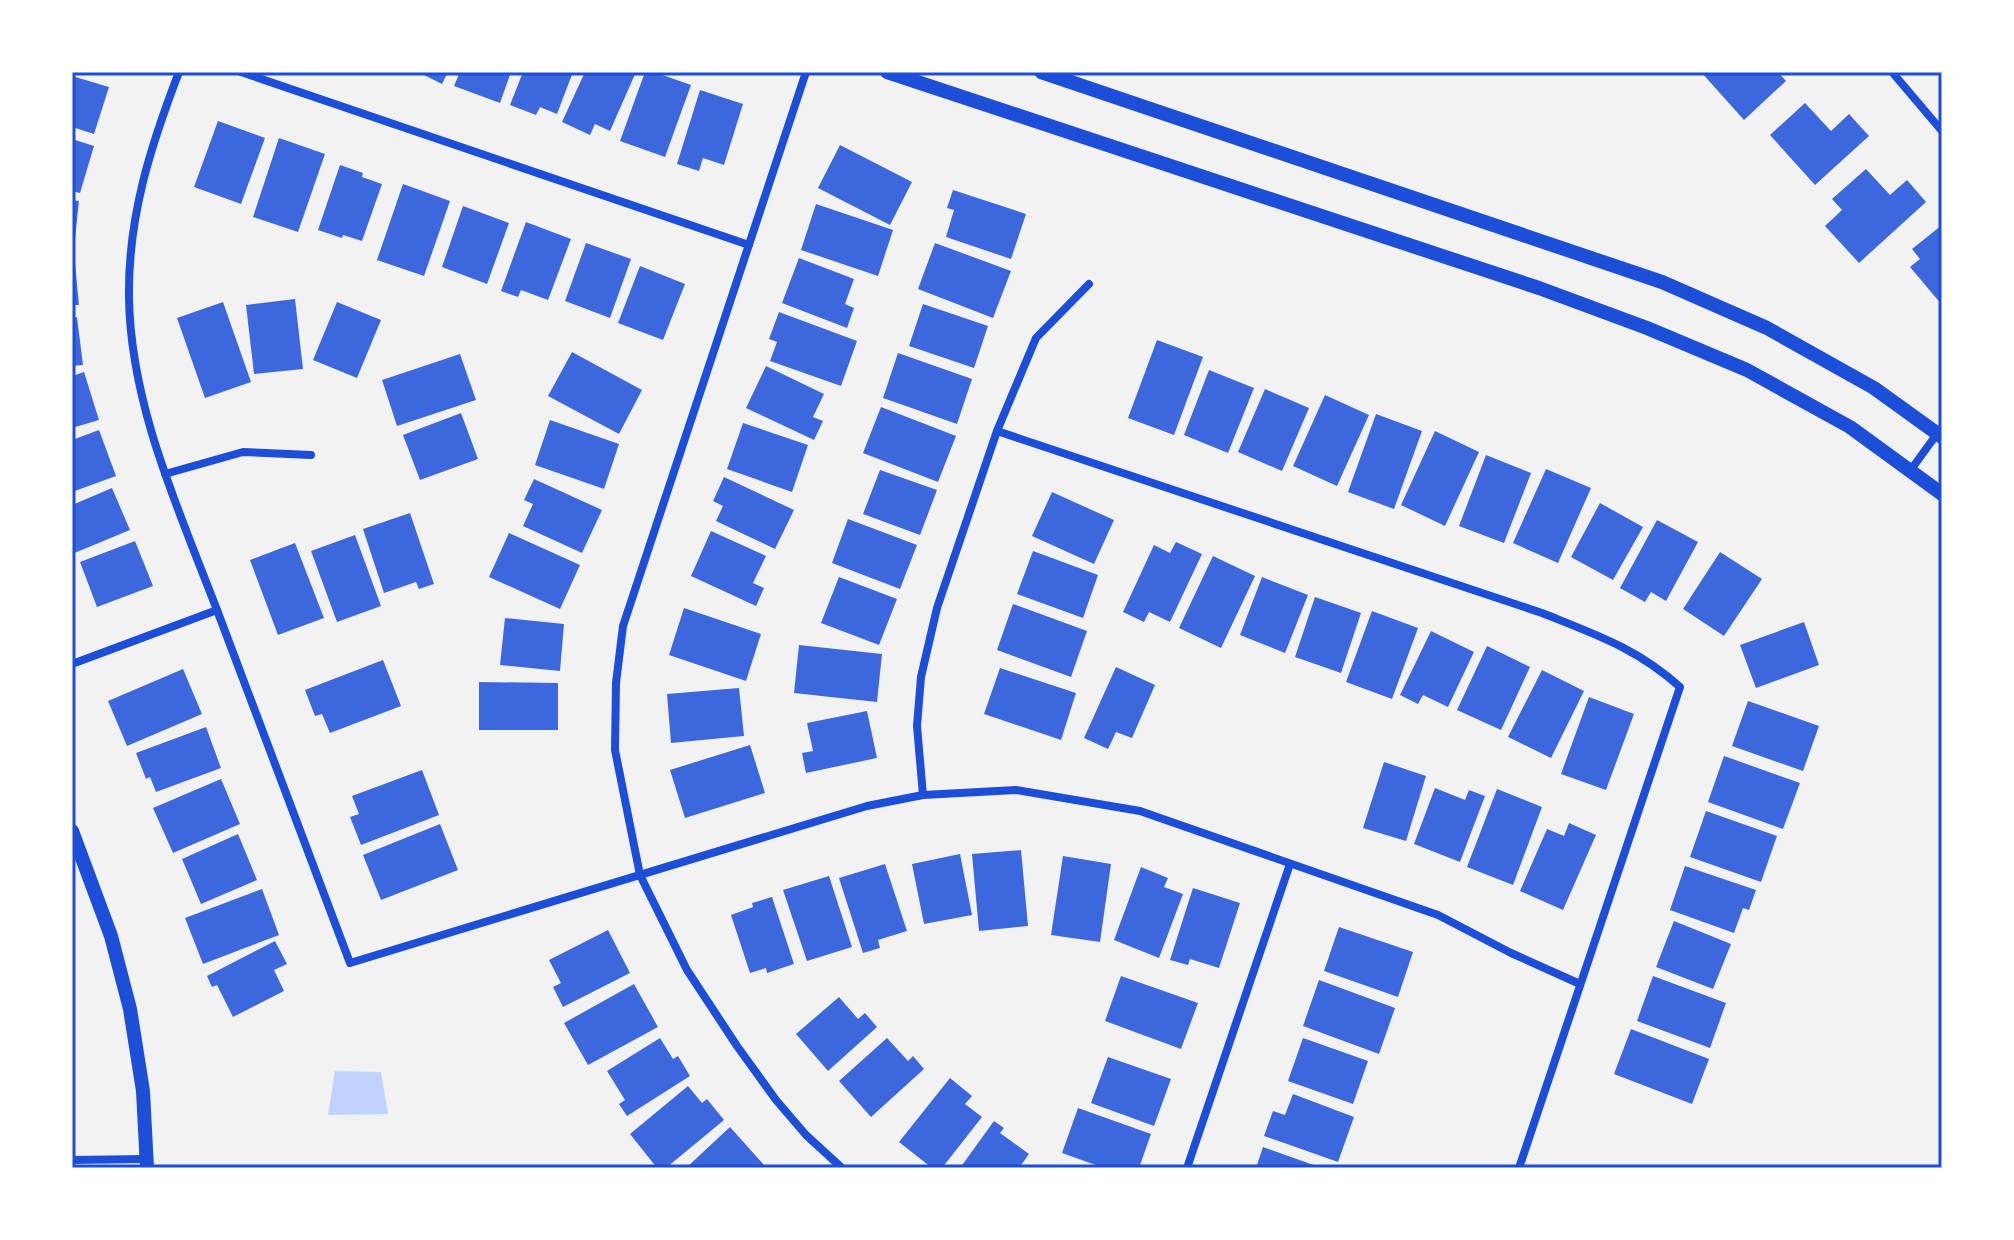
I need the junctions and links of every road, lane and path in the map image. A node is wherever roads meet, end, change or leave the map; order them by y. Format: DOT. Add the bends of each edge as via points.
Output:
graph roads {
  1 [pos="179,72"];
  2 [pos="241,72"];
  3 [pos="806,72"];
  4 [pos="887,72"];
  5 [pos="1041,72"];
  6 [pos="1892,72"];
  7 [pos="1942,131"];
  8 [pos="749,245"];
  9 [pos="1089,284"];
  10 [pos="997,431"];
  11 [pos="1941,432"];
  12 [pos="311,455"];
  13 [pos="1910,471"];
  14 [pos="165,474"];
  15 [pos="1942,494"];
  16 [pos="217,610"];
  17 [pos="72,664"];
  18 [pos="923,795"];
  19 [pos="72,831"];
  20 [pos="1290,864"];
  21 [pos="640,875"];
  22 [pos="1580,984"];
  23 [pos="72,1160"];
  24 [pos="147,1163"];
  25 [pos="842,1168"];
  26 [pos="1187,1168"];
  27 [pos="1519,1168"];
  1 -- 14 [label="street" via="152,142 134,218 129,297 139,382"];
  2 -- 8 [label="street"];
  3 -- 8 [label="street"];
  4 -- 13 [label="street" via="1647,328 1747,370 1850,427"];
  5 -- 11 [label="street" via="1662,282 1767,328"];
  6 -- 7 [label="street"];
  8 -- 21 [label="street" via="623,626 615,750"];
  9 -- 10 [label="street" via="1036,338"];
  10 -- 18 [label="street" via="937,608 921,677 917,726"];
  10 -- 22 [label="street" via="1542,613 1616,643 1680,687"];
  11 -- 13 [label="street"];
  12 -- 14 [label="street" via="243,452"];
  13 -- 15 [label="street"];
  14 -- 16 [label="street"];
  16 -- 17 [label="street"];
  16 -- 21 [label="street" via="350,963"];
  18 -- 20 [label="street" via="1016,790 1111,805 1199,829"];
  18 -- 21 [label="street" via="867,806"];
  19 -- 24 [label="street" via="111,936 130,1009"];
  20 -- 22 [label="street" via="1438,915"];
  20 -- 26 [label="street"];
  21 -- 25 [label="street" via="687,970 737,1046 806,1135"];
  22 -- 27 [label="street"];
  23 -- 24 [label="street"];
}
